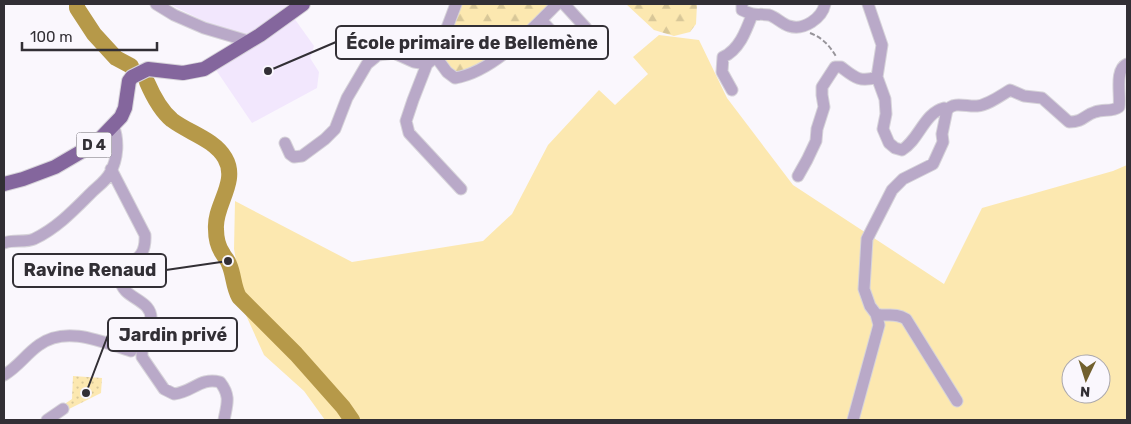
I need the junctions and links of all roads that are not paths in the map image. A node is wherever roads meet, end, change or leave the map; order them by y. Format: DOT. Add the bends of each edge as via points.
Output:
graph roads {
  1 [pos="156,4"];
  2 [pos="303,4"];
  3 [pos="456,4"];
  4 [pos="557,4"];
  5 [pos="564,4"];
  6 [pos="742,4"];
  7 [pos="825,4"];
  8 [pos="868,4"];
  9 [pos="752,15"];
  10 [pos="541,20"];
  11 [pos="248,41"];
  12 [pos="431,60"];
  13 [pos="1127,64"];
  14 [pos="877,77"];
  15 [pos="732,90"];
  16 [pos="946,110"];
  17 [pos="113,124"];
  18 [pos="285,143"];
  19 [pos="112,170"];
  20 [pos="798,176"];
  21 [pos="4,184"];
  22 [pos="461,189"];
  23 [pos="4,243"];
  24 [pos="876,314"];
  25 [pos="132,351"];
  26 [pos="4,375"];
  27 [pos="957,401"];
  28 [pos="224,420"];
  29 [pos="853,420"];
  1 -- 11 [label="street" via="204,28"];
  2 -- 11 [label="main road, D 4"];
  3 -- 12 [label="street"];
  4 -- 10 [label="street"];
  5 -- 10 [label="street" via="586,28 567,48"];
  6 -- 9 [label="street" via="742,10"];
  7 -- 9 [label="street" via="819,16 800,27 791,27 770,15"];
  8 -- 14 [label="street" via="882,45"];
  9 -- 15 [label="street" via="732,53 723,57 722,72"];
  10 -- 12 [label="street" via="496,60 469,76 455,78"];
  11 -- 17 [label="main road, D 4" via="204,69 183,73 148,69 132,77 125,108"];
  12 -- 18 [label="street" via="414,62 394,53 378,55 367,64 347,98 339,133 302,156 290,154"];
  12 -- 22 [label="street" via="406,121 409,133"];
  13 -- 16 [label="street" via="1119,74 1120,107 1094,112 1082,120 1069,122 1042,98 1010,90 983,105 950,106"];
  14 -- 16 [label="street" via="885,99 882,129 889,144 895,148 906,148 929,118 939,110"];
  14 -- 20 [label="street" via="856,79 841,67 835,67 822,87 824,107 816,129 816,141"];
  16 -- 24 [label="street" via="943,142 933,164 903,179 892,190 867,239 864,289"];
  17 -- 19 [label="street" via="116,151"];
  17 -- 21 [label="main road, D 4" via="104,137 81,153 55,167"];
  19 -- 23 [label="street" via="64,220 31,240"];
  19 -- 28 [label="street" via="145,235 146,247 123,269 120,281 150,312 142,356 164,389 174,394 212,379 220,382 226,389 228,403"];
  24 -- 27 [label="street" via="898,314 906,319"];
  24 -- 29 [label="street" via="879,325 876,340"];
  25 -- 26 [label="street" via="86,338 61,336 39,344"];
}
